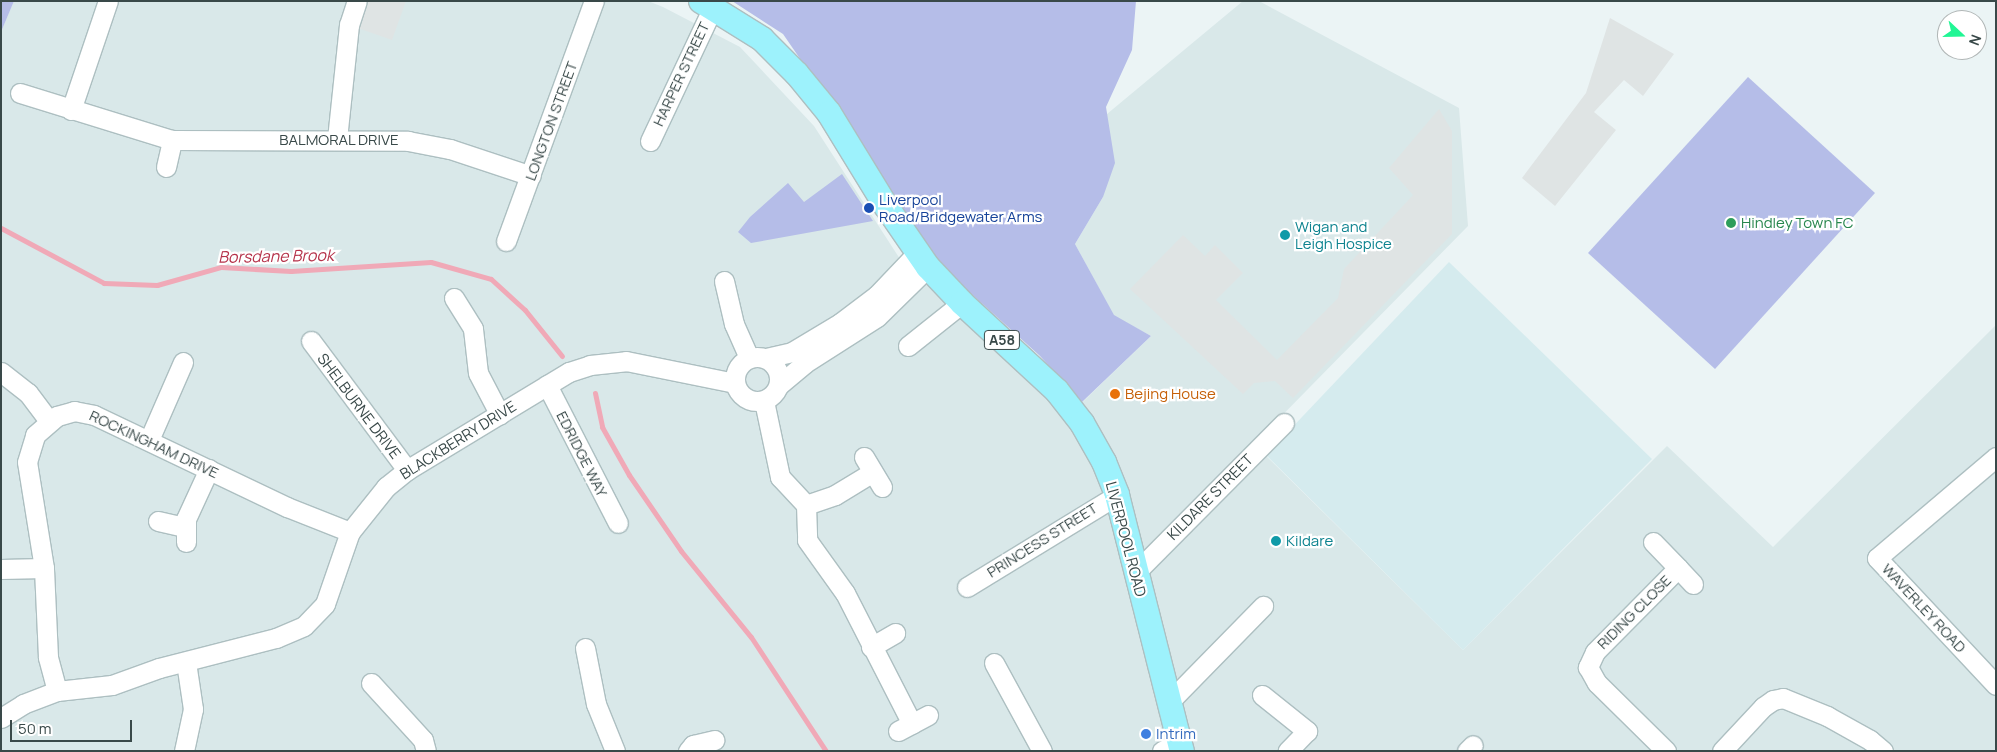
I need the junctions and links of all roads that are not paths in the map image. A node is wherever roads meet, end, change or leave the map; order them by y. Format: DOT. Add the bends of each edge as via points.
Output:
graph roads {
  1 [pos="108,1"];
  2 [pos="357,1"];
  3 [pos="594,1"];
  4 [pos="707,4"];
  5 [pos="20,94"];
  6 [pos="71,110"];
  7 [pos="337,139"];
  8 [pos="172,140"];
  9 [pos="650,141"];
  10 [pos="166,167"];
  11 [pos="531,176"];
  12 [pos="506,241"];
  13 [pos="923,260"];
  14 [pos="724,281"];
  15 [pos="454,298"];
  16 [pos="962,303"];
  17 [pos="311,341"];
  18 [pos="908,346"];
  19 [pos="758,358"];
  20 [pos="183,362"];
  21 [pos="1,372"];
  22 [pos="735,383"];
  23 [pos="547,384"];
  24 [pos="779,385"];
  25 [pos="764,401"];
  26 [pos="500,415"];
  27 [pos="50,420"];
  28 [pos="1284,423"];
  29 [pos="148,440"];
  30 [pos="1996,457"];
  31 [pos="210,469"];
  32 [pos="407,470"];
  33 [pos="873,472"];
  34 [pos="1117,495"];
  35 [pos="806,505"];
  36 [pos="158,520"];
  37 [pos="618,523"];
  38 [pos="350,532"];
  39 [pos="1654,542"];
  40 [pos="44,568"];
  41 [pos="1678,568"];
  42 [pos="1,569"];
  43 [pos="1136,572"];
  44 [pos="1693,584"];
  45 [pos="967,586"];
  46 [pos="1263,606"];
  47 [pos="895,633"];
  48 [pos="870,646"];
  49 [pos="585,648"];
  50 [pos="186,662"];
  51 [pos="994,663"];
  52 [pos="371,684"];
  53 [pos="1996,684"];
  54 [pos="58,691"];
  55 [pos="1262,695"];
  56 [pos="1168,703"];
  57 [pos="1,718"];
  58 [pos="913,723"];
  59 [pos="714,740"];
  60 [pos="1174,748"];
  61 [pos="184,751"];
  62 [pos="426,751"];
  63 [pos="614,751"];
  64 [pos="688,751"];
  65 [pos="1042,751"];
  66 [pos="1288,751"];
  67 [pos="1666,751"];
  68 [pos="1722,751"];
  69 [pos="1883,751"];
  1 -- 6 [label="street"];
  2 -- 7 [label="street" via="349,26"];
  3 -- 11 [label="street, LONGTON STREET"];
  4 -- 9 [label="street, HARPER STREET"];
  4 -- 13 [label="main road, LIVERPOOL ROAD / A58" via="762,39 815,94"];
  5 -- 6 [label="street, BALMORAL DRIVE"];
  6 -- 8 [label="street, BALMORAL DRIVE"];
  7 -- 8 [label="street, BALMORAL DRIVE"];
  7 -- 11 [label="street, BALMORAL DRIVE" via="385,138 430,144"];
  8 -- 10 [label="street"];
  11 -- 12 [label="street, LONGTON STREET"];
  13 -- 16 [label="main road, LIVERPOOL ROAD / A58"];
  13 -- 19 [label="street" via="840,323 792,352"];
  13 -- 24 [label="street" via="877,317 806,363"];
  14 -- 19 [label="street" via="734,324"];
  15 -- 26 [label="street" via="473,329 478,373"];
  16 -- 18 [label="street"];
  16 -- 34 [label="main road, LIVERPOOL ROAD / A58" via="1057,391 1082,423 1104,462"];
  17 -- 32 [label="street, SHELBURNE DRIVE"];
  19 -- 22 [label="street" via="739,365"];
  19 -- 24 [label="street" via="776,366"];
  20 -- 29 [label="street"];
  21 -- 27 [label="street" via="28,392"];
  22 -- 23 [label="street, BLACKBERRY DRIVE" via="626,361 590,365"];
  22 -- 25 [label="street" via="749,400"];
  23 -- 26 [label="street, BLACKBERRY DRIVE"];
  23 -- 37 [label="street, EDRIDGE WAY"];
  24 -- 25 [label="street"];
  25 -- 35 [label="street" via="780,477"];
  26 -- 32 [label="street, BLACKBERRY DRIVE"];
  27 -- 29 [label="street, ROCKINGHAM DRIVE" via="65,413 84,412"];
  27 -- 40 [label="street" via="35,435 27,462"];
  28 -- 43 [label="street, KILDARE STREET"];
  29 -- 31 [label="street, ROCKINGHAM DRIVE"];
  30 -- 53 [label="street, WAVERLEY ROAD" via="1877,558"];
  31 -- 36 [label="street" via="185,534"];
  31 -- 38 [label="street, ROCKINGHAM DRIVE" via="287,507"];
  32 -- 38 [label="street, BLACKBERRY DRIVE" via="373,501"];
  33 -- 35 [label="street" via="834,495"];
  34 -- 43 [label="main road, LIVERPOOL ROAD / A58"];
  34 -- 45 [label="street, PRINCESS STREET"];
  35 -- 48 [label="street" via="807,540 845,593"];
  38 -- 50 [label="street, BLACKBERRY DRIVE" via="325,604 312,620 286,635"];
  39 -- 41 [label="street, RIDING CLOSE"];
  40 -- 42 [label="street"];
  40 -- 54 [label="street" via="48,657"];
  41 -- 44 [label="street"];
  41 -- 67 [label="street, RIDING CLOSE" via="1595,652 1588,667 1597,683"];
  43 -- 56 [label="main road, LIVERPOOL ROAD / A58"];
  46 -- 56 [label="street"];
  47 -- 48 [label="street"];
  48 -- 58 [label="street"];
  49 -- 63 [label="street" via="596,704"];
  50 -- 54 [label="street, BLACKBERRY DRIVE" via="112,685"];
  50 -- 61 [label="street" via="193,709"];
  51 -- 65 [label="street"];
  52 -- 62 [label="street" via="423,740"];
  54 -- 57 [label="street, BLACKBERRY DRIVE" via="23,704"];
  55 -- 66 [label="street" via="1307,731"];
  56 -- 60 [label="main road, LIVERPOOL ROAD / A58"];
  59 -- 64 [label="street" via="693,745"];
  68 -- 69 [label="street" via="1763,707 1783,698 1827,716"];
}
